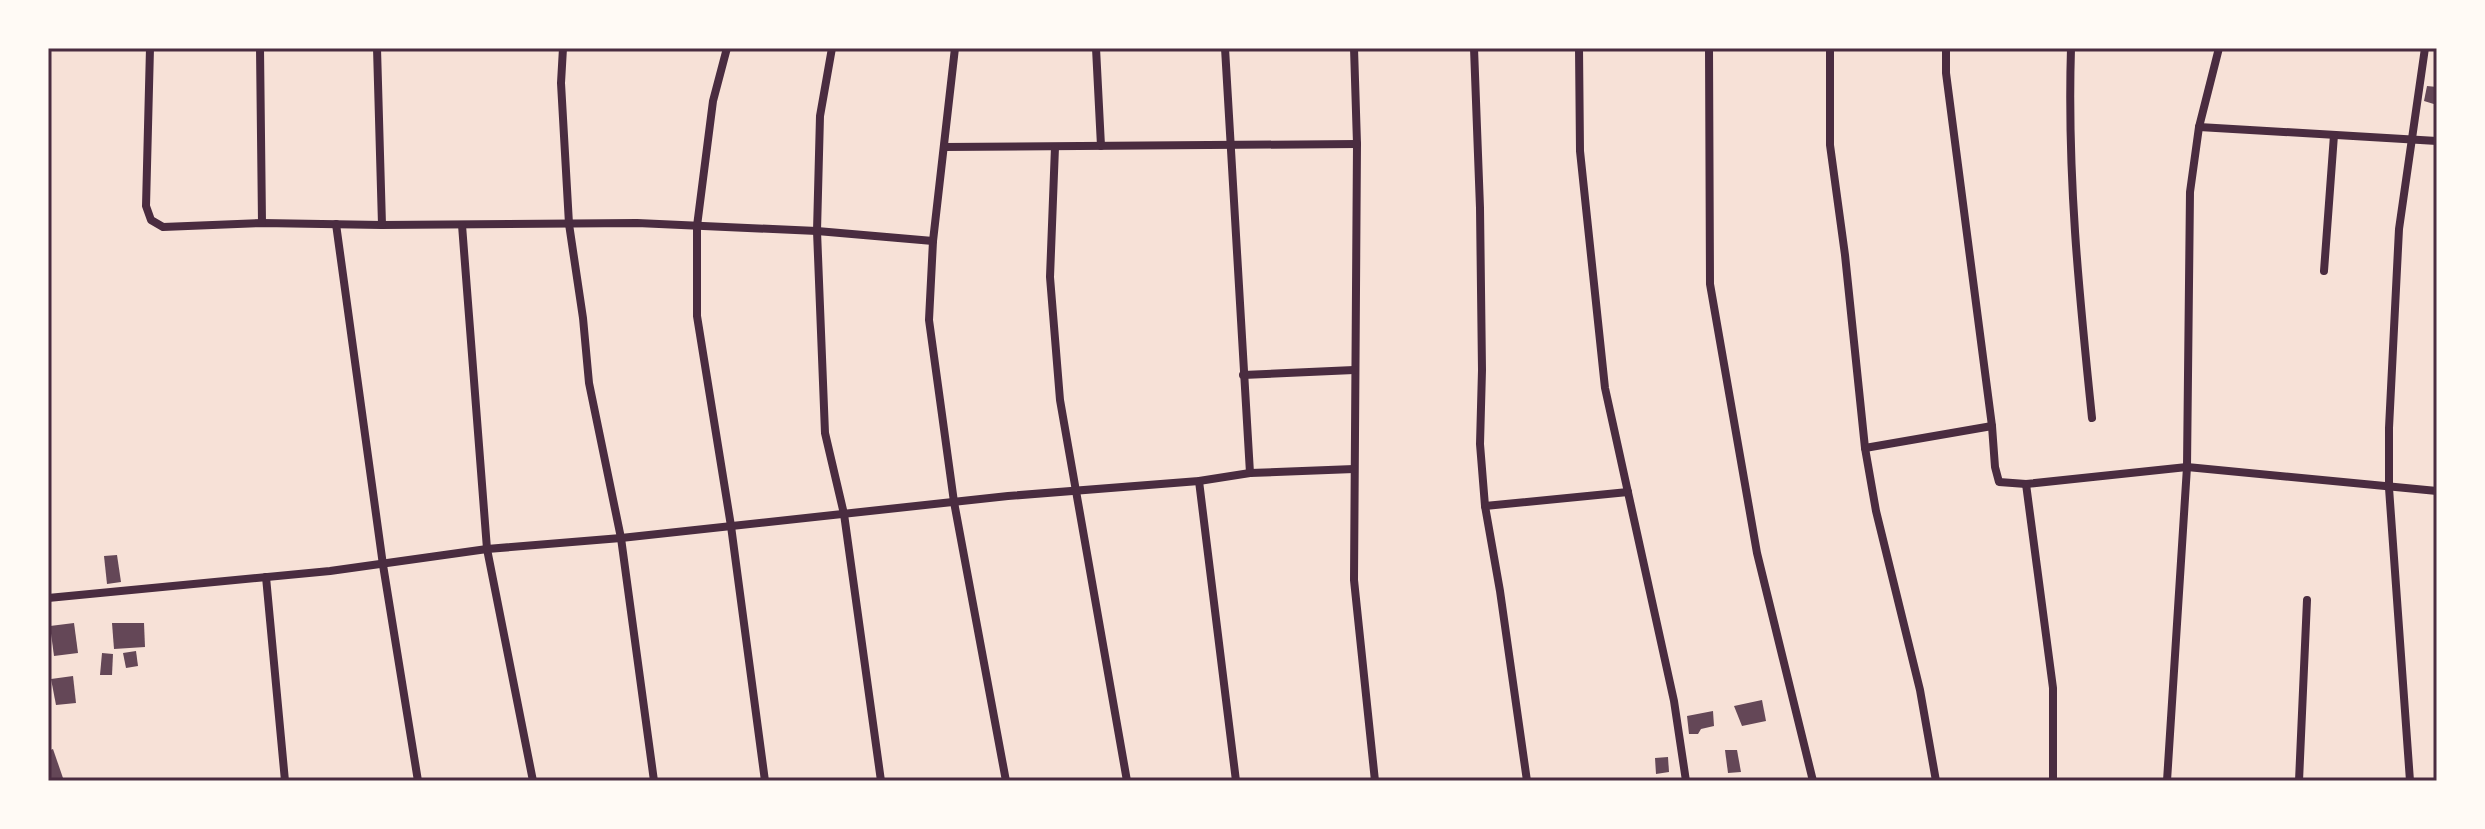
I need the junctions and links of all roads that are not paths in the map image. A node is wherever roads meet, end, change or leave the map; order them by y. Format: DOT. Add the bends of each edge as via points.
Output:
graph roads {
  1 [pos="150,48"];
  2 [pos="260,48"];
  3 [pos="377,48"];
  4 [pos="563,48"];
  5 [pos="727,48"];
  6 [pos="832,48"];
  7 [pos="955,48"];
  8 [pos="1096,48"];
  9 [pos="1225,48"];
  10 [pos="1354,48"];
  11 [pos="1474,48"];
  12 [pos="1579,48"];
  13 [pos="1709,48"];
  14 [pos="1830,48"];
  15 [pos="1946,48"];
  16 [pos="2071,48"];
  17 [pos="2219,48"];
  18 [pos="2425,48"];
  19 [pos="2199,127"];
  20 [pos="2334,135"];
  21 [pos="2412,139"];
  22 [pos="2437,141"];
  23 [pos="1357,144"];
  24 [pos="1101,146"];
  25 [pos="1229,146"];
  26 [pos="944,147"];
  27 [pos="1055,147"];
  28 [pos="262,223"];
  29 [pos="336,224"];
  30 [pos="569,224"];
  31 [pos="382,225"];
  32 [pos="462,225"];
  33 [pos="697,226"];
  34 [pos="817,231"];
  35 [pos="933,241"];
  36 [pos="2324,271"];
  37 [pos="1354,370"];
  38 [pos="1243,375"];
  39 [pos="2092,418"];
  40 [pos="1992,426"];
  41 [pos="1865,448"];
  42 [pos="2187,467"];
  43 [pos="1354,469"];
  44 [pos="1250,473"];
  45 [pos="1199,481"];
  46 [pos="2026,484"];
  47 [pos="2389,488"];
  48 [pos="1076,491"];
  49 [pos="2437,491"];
  50 [pos="1628,492"];
  51 [pos="954,502"];
  52 [pos="1485,506"];
  53 [pos="844,514"];
  54 [pos="731,526"];
  55 [pos="621,538"];
  56 [pos="487,549"];
  57 [pos="383,565"];
  58 [pos="266,577"];
  59 [pos="48,598"];
  60 [pos="2307,600"];
  61 [pos="285,781"];
  62 [pos="418,781"];
  63 [pos="533,781"];
  64 [pos="654,781"];
  65 [pos="765,781"];
  66 [pos="881,781"];
  67 [pos="1006,781"];
  68 [pos="1127,781"];
  69 [pos="1236,781"];
  70 [pos="1375,781"];
  71 [pos="1527,781"];
  72 [pos="1686,781"];
  73 [pos="1813,781"];
  74 [pos="1936,781"];
  75 [pos="2053,781"];
  76 [pos="2167,781"];
  77 [pos="2299,781"];
  78 [pos="2410,781"];
  1 -- 28 [label="street" via="146,206 151,220 163,227"];
  2 -- 28 [label="street"];
  3 -- 31 [label="street"];
  4 -- 30 [label="street"];
  5 -- 33 [label="street" via="713,101"];
  6 -- 34 [label="street" via="820,116"];
  7 -- 26 [label="street"];
  8 -- 24 [label="street"];
  9 -- 25 [label="street"];
  10 -- 23 [label="street"];
  11 -- 52 [label="street"];
  12 -- 50 [label="street" via="1580,151 1605,388"];
  13 -- 73 [label="street" via="1710,284 1757,553"];
  14 -- 41 [label="street" via="1830,145"];
  15 -- 40 [label="street"];
  16 -- 39 [label="street" via="2068,128 2074,246"];
  17 -- 19 [label="street"];
  18 -- 21 [label="street"];
  19 -- 20 [label="street"];
  19 -- 42 [label="street" via="2190,192"];
  20 -- 21 [label="street"];
  20 -- 36 [label="street"];
  21 -- 22 [label="street"];
  21 -- 47 [label="street" via="2399,229"];
  23 -- 25 [label="street"];
  23 -- 37 [label="street"];
  24 -- 25 [label="street"];
  24 -- 27 [label="street"];
  25 -- 38 [label="street"];
  26 -- 27 [label="street"];
  26 -- 35 [label="street"];
  27 -- 48 [label="street" via="1050,277 1060,400"];
  28 -- 29 [label="street"];
  29 -- 31 [label="street"];
  29 -- 57 [label="street"];
  30 -- 32 [label="street"];
  30 -- 33 [label="street"];
  30 -- 55 [label="street" via="589,383"];
  31 -- 32 [label="street"];
  32 -- 56 [label="street"];
  33 -- 34 [label="street"];
  33 -- 54 [label="street" via="697,316"];
  34 -- 35 [label="street"];
  34 -- 53 [label="street" via="825,433"];
  35 -- 51 [label="street" via="929,320"];
  37 -- 38 [label="street"];
  37 -- 43 [label="street"];
  38 -- 44 [label="street"];
  40 -- 41 [label="street"];
  40 -- 46 [label="street" via="1997,478 2003,484"];
  41 -- 74 [label="street"];
  42 -- 46 [label="street"];
  42 -- 47 [label="street"];
  42 -- 76 [label="street"];
  43 -- 44 [label="street"];
  43 -- 70 [label="street" via="1354,580"];
  44 -- 45 [label="street"];
  45 -- 48 [label="street"];
  45 -- 69 [label="street"];
  46 -- 75 [label="street" via="2053,688"];
  47 -- 49 [label="street"];
  47 -- 78 [label="street"];
  48 -- 51 [label="street"];
  48 -- 68 [label="street"];
  50 -- 52 [label="street"];
  50 -- 72 [label="street"];
  51 -- 53 [label="street"];
  51 -- 67 [label="street"];
  52 -- 71 [label="street"];
  53 -- 54 [label="street"];
  53 -- 66 [label="street"];
  54 -- 55 [label="street"];
  54 -- 65 [label="street"];
  55 -- 56 [label="street"];
  55 -- 64 [label="street"];
  56 -- 57 [label="street"];
  56 -- 63 [label="street"];
  57 -- 58 [label="street"];
  57 -- 62 [label="street"];
  58 -- 59 [label="street"];
  58 -- 61 [label="street"];
  60 -- 77 [label="street"];
}
